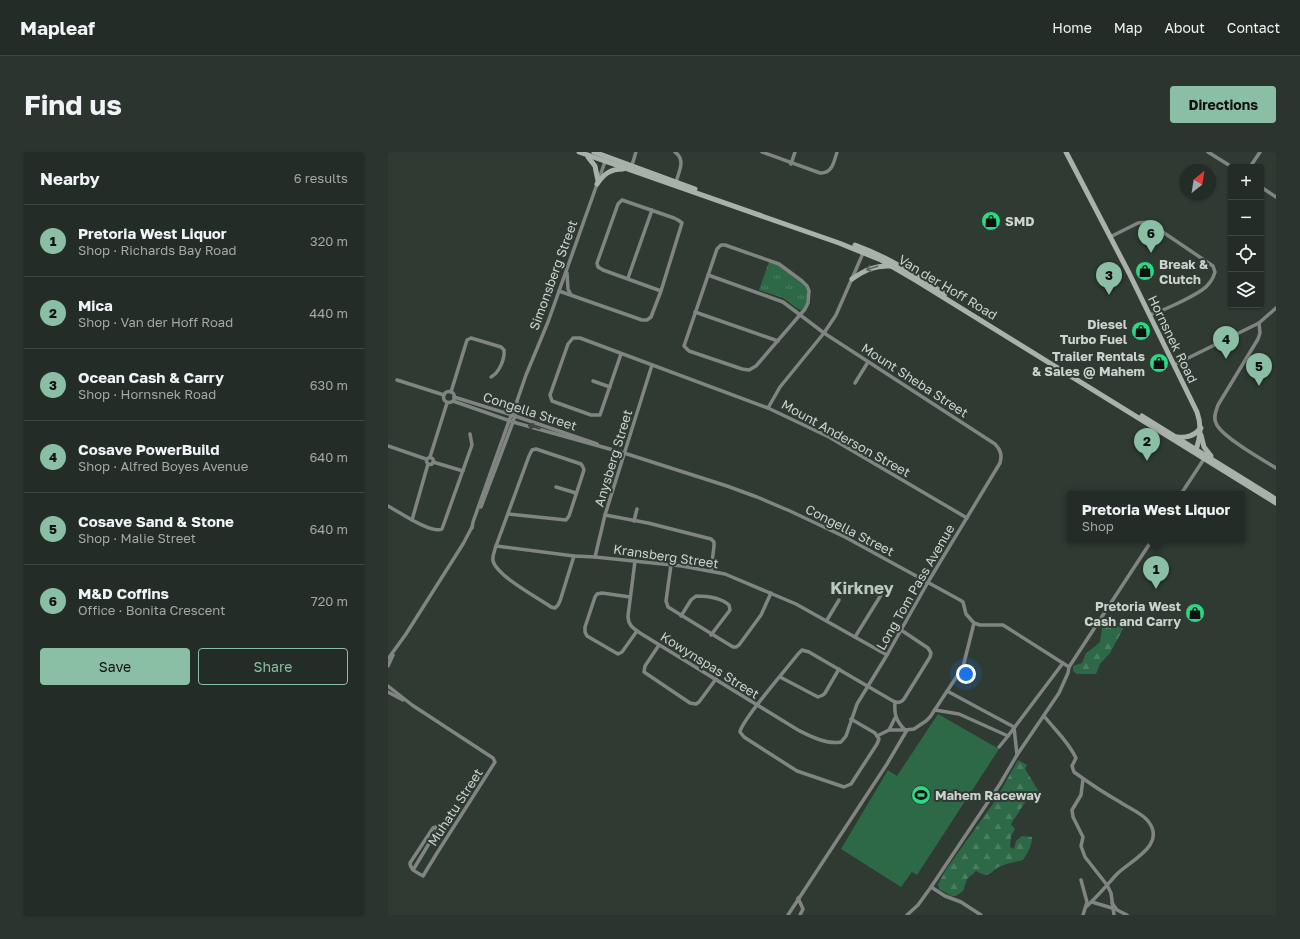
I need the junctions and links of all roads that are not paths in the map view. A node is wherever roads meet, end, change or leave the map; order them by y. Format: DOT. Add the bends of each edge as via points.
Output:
graph roads {
  1 [pos="579,152"];
  2 [pos="594,152"];
  3 [pos="636,152"];
  4 [pos="675,152"];
  5 [pos="762,152"];
  6 [pos="795,152"];
  7 [pos="837,152"];
  8 [pos="1066,152"];
  9 [pos="1208,152"];
  10 [pos="1260,152"];
  11 [pos="586,154"];
  12 [pos="606,159"];
  13 [pos="791,164"];
  14 [pos="1228,164"];
  15 [pos="1252,164"];
  16 [pos="630,168"];
  17 [pos="598,182"];
  18 [pos="676,182"];
  19 [pos="1264,188"];
  20 [pos="1276,197"];
  21 [pos="652,210"];
  22 [pos="1110,237"];
  23 [pos="865,250"];
  24 [pos="894,267"];
  25 [pos="567,268"];
  26 [pos="708,275"];
  27 [pos="628,278"];
  28 [pos="852,279"];
  29 [pos="559,291"];
  30 [pos="661,291"];
  31 [pos="571,295"];
  32 [pos="1276,308"];
  33 [pos="695,312"];
  34 [pos="800,315"];
  35 [pos="1149,315"];
  36 [pos="1259,323"];
  37 [pos="824,333"];
  38 [pos="778,341"];
  39 [pos="621,354"];
  40 [pos="868,362"];
  41 [pos="652,365"];
  42 [pos="1174,366"];
  43 [pos="491,377"];
  44 [pos="397,380"];
  45 [pos="593,381"];
  46 [pos="855,383"];
  47 [pos="610,387"];
  48 [pos="451,392"];
  49 [pos="444,395"];
  50 [pos="454,399"];
  51 [pos="447,402"];
  52 [pos="768,408"];
  53 [pos="513,415"];
  54 [pos="511,421"];
  55 [pos="1201,428"];
  56 [pos="470,434"];
  57 [pos="1201,434"];
  58 [pos="1176,437"];
  59 [pos="995,444"];
  60 [pos="598,445"];
  61 [pos="388,446"];
  62 [pos="1196,452"];
  63 [pos="624,453"];
  64 [pos="428,458"];
  65 [pos="1204,459"];
  66 [pos="433,462"];
  67 [pos="428,464"];
  68 [pos="1225,467"];
  69 [pos="1276,468"];
  70 [pos="463,471"];
  71 [pos="556,487"];
  72 [pos="1183,491"];
  73 [pos="576,493"];
  74 [pos="1276,499"];
  75 [pos="1276,503"];
  76 [pos="388,506"];
  77 [pos="637,509"];
  78 [pos="508,514"];
  79 [pos="605,515"];
  80 [pos="967,518"];
  81 [pos="412,520"];
  82 [pos="634,521"];
  83 [pos="1150,543"];
  84 [pos="496,546"];
  85 [pos="574,556"];
  86 [pos="595,556"];
  87 [pos="635,561"];
  88 [pos="671,565"];
  89 [pos="711,571"];
  90 [pos="928,582"];
  91 [pos="771,593"];
  92 [pos="881,595"];
  93 [pos="630,597"];
  94 [pos="839,600"];
  95 [pos="681,616"];
  96 [pos="827,620"];
  97 [pos="974,623"];
  98 [pos="901,630"];
  99 [pos="636,631"];
  100 [pos="711,635"];
  101 [pos="855,637"];
  102 [pos="659,645"];
  103 [pos="398,647"];
  104 [pos="887,655"];
  105 [pos="388,659"];
  106 [pos="1062,663"];
  107 [pos="388,666"];
  108 [pos="1069,667"];
  109 [pos="839,669"];
  110 [pos="780,677"];
  111 [pos="716,679"];
  112 [pos="388,686"];
  113 [pos="868,686"];
  114 [pos="947,691"];
  115 [pos="388,692"];
  116 [pos="895,702"];
  117 [pos="412,705"];
  118 [pos="758,705"];
  119 [pos="935,710"];
  120 [pos="1044,716"];
  121 [pos="896,718"];
  122 [pos="851,719"];
  123 [pos="1014,727"];
  124 [pos="889,730"];
  125 [pos="906,730"];
  126 [pos="877,736"];
  127 [pos="1008,736"];
  128 [pos="841,742"];
  129 [pos="998,747"];
  130 [pos="1017,756"];
  131 [pos="1083,779"];
  132 [pos="413,870"];
  133 [pos="1081,880"];
  134 [pos="1107,885"];
  135 [pos="931,887"];
  136 [pos="798,898"];
  137 [pos="1092,902"];
  138 [pos="1111,902"];
  139 [pos="1086,907"];
  140 [pos="1112,908"];
  141 [pos="1117,910"];
  142 [pos="788,915"];
  143 [pos="800,915"];
  144 [pos="907,915"];
  145 [pos="981,915"];
  146 [pos="1083,915"];
  147 [pos="1114,915"];
  148 [pos="1118,915"];
  149 [pos="1126,915"];
  1 -- 11 [label="main road, Van der Hoff Road"];
  2 -- 12 [label="main road, Van der Hoff Road"];
  3 -- 16 [label="street"];
  4 -- 18 [label="street" via="682,161"];
  5 -- 13 [label="street"];
  6 -- 13 [label="street"];
  7 -- 13 [label="street" via="831,170 824,174"];
  8 -- 22 [label="main road, Hornsnek Road"];
  9 -- 14 [label="street"];
  10 -- 15 [label="street"];
  11 -- 12 [label="main road, Van der Hoff Road"];
  11 -- 17 [label="main road" via="596,166"];
  12 -- 16 [label="main road, Van der Hoff Road"];
  12 -- 17 [label="street, Simonsberg Street"];
  16 -- 17 [label="main road" via="610,171"];
  16 -- 18 [label="main road, Van der Hoff Road"];
  16 -- 23 [label="main road, Van der Hoff Road"];
  17 -- 25 [label="street, Simonsberg Street"];
  18 -- 23 [label="main road, Van der Hoff Road"];
  19 -- 20 [label="street"];
  21 -- 27 [label="street"];
  21 -- 27 [label="street" via="624,200 619,202 602,248 598,267"];
  21 -- 30 [label="street" via="682,223"];
  22 -- 35 [label="main road, Hornsnek Road"];
  22 -- 35 [label="street" via="1138,223 1148,222 1213,266 1213,278 1202,290 1158,313"];
  23 -- 24 [label="main road, Van der Hoff Road"];
  23 -- 28 [label="street"];
  23 -- 58 [label="main road, Van der Hoff Road" via="881,255 917,275"];
  24 -- 28 [label="main road, one-way" via="872,267"];
  24 -- 62 [label="main road, Van der Hoff Road"];
  25 -- 29 [label="street, Simonsberg Street"];
  25 -- 31 [label="street" via="568,289"];
  26 -- 33 [label="street"];
  26 -- 34 [label="street, Mount Sheba Street" via="779,300"];
  26 -- 34 [label="street" via="717,249 723,244 779,264 802,281 808,289 807,305"];
  27 -- 30 [label="street"];
  28 -- 37 [label="street" via="836,315"];
  29 -- 31 [label="street"];
  29 -- 53 [label="street, Simonsberg Street"];
  30 -- 31 [label="street" via="652,315 644,320"];
  32 -- 36 [label="street"];
  33 -- 38 [label="street"];
  33 -- 38 [label="street" via="684,346 687,350 704,356 749,370 756,366"];
  34 -- 37 [label="street, Mount Sheba Street"];
  34 -- 38 [label="street"];
  35 -- 42 [label="main road, Hornsnek Road"];
  36 -- 42 [label="street"];
  36 -- 69 [label="street" via="1258,339 1218,405 1215,420 1223,433"];
  37 -- 40 [label="street, Mount Sheba Street"];
  37 -- 52 [label="street" via="780,386"];
  39 -- 41 [label="street, Mount Anderson Street"];
  39 -- 47 [label="street, Mount Anderson Street"];
  39 -- 47 [label="street, Mount Anderson Street" via="580,338 573,338 568,344 550,399 555,404 598,416"];
  40 -- 46 [label="street"];
  40 -- 59 [label="street, Mount Sheba Street"];
  41 -- 52 [label="street, Mount Anderson Street"];
  41 -- 63 [label="street, Anysberg Street"];
  42 -- 55 [label="main road, Hornsnek Road" via="1201,421"];
  43 -- 48 [label="street" via="499,369 504,350 471,338 467,340"];
  44 -- 49 [label="street"];
  45 -- 47 [label="street"];
  48 -- 49 [label="street"];
  48 -- 50 [label="street"];
  49 -- 51 [label="street"];
  50 -- 51 [label="street"];
  50 -- 53 [label="street, Congella Street"];
  50 -- 54 [label="street, Congella Street"];
  51 -- 64 [label="street"];
  52 -- 80 [label="street, Mount Anderson Street" via="829,437"];
  53 -- 54 [label="street, Simonsberg Street"];
  53 -- 60 [label="street, Congella Street"];
  60 -- 54 [label="street, Congella Street, one-way"];
  54 -- 103 [label="street, Simonsberg Street" via="472,528"];
  55 -- 57 [label="main road, Hornsnek Road"];
  55 -- 58 [label="main road" via="1188,437"];
  56 -- 70 [label="street" via="472,445"];
  57 -- 62 [label="main road, Hornsnek Road"];
  57 -- 68 [label="main road" via="1207,452"];
  58 -- 62 [label="main road, Van der Hoff Road"];
  59 -- 80 [label="street, Long Tom Pass Avenue" via="1002,456 1000,463"];
  60 -- 63 [label="street, Congella Street"];
  61 -- 64 [label="street"];
  62 -- 65 [label="main road, Van der Hoff Road"];
  62 -- 68 [label="main road, Van der Hoff Road"];
  63 -- 79 [label="street, Anysberg Street"];
  63 -- 90 [label="street, Congella Street" via="727,486 790,511 845,537"];
  64 -- 66 [label="street" via="433,459"];
  64 -- 67 [label="street"];
  65 -- 72 [label="street"];
  65 -- 75 [label="main road, Van der Hoff Road"];
  66 -- 67 [label="street"];
  66 -- 70 [label="street"];
  67 -- 81 [label="street"];
  68 -- 74 [label="main road, Van der Hoff Road"];
  70 -- 81 [label="street" via="442,529 421,525"];
  71 -- 73 [label="street"];
  73 -- 78 [label="street" via="565,521"];
  73 -- 78 [label="street" via="584,469 582,465 534,450 530,454"];
  76 -- 81 [label="street"];
  77 -- 82 [label="street"];
  78 -- 84 [label="street"];
  79 -- 82 [label="street"];
  79 -- 86 [label="street, Anysberg Street"];
  80 -- 90 [label="street, Long Tom Pass Avenue"];
  82 -- 89 [label="street" via="711,539 714,542"];
  83 -- 108 [label="street"];
  84 -- 85 [label="street, Kransberg Street"];
  84 -- 85 [label="street" via="493,560 506,576 554,608 560,601"];
  85 -- 86 [label="street, Kransberg Street"];
  86 -- 87 [label="street, Kransberg Street"];
  87 -- 88 [label="street, Kransberg Street"];
  87 -- 93 [label="street"];
  88 -- 89 [label="street, Kransberg Street"];
  88 -- 95 [label="street" via="666,604"];
  89 -- 91 [label="street, Kransberg Street" via="725,574"];
  90 -- 97 [label="street, Congella Street" via="963,602 966,614"];
  90 -- 98 [label="street, Long Tom Pass Avenue"];
  91 -- 96 [label="street, Kransberg Street"];
  91 -- 100 [label="street" via="760,618 738,646 731,647"];
  92 -- 101 [label="street"];
  93 -- 99 [label="street" via="628,621"];
  93 -- 99 [label="street" via="597,594 585,632 587,636 618,654"];
  94 -- 96 [label="street"];
  95 -- 100 [label="street"];
  95 -- 100 [label="street" via="696,596 725,602 730,610"];
  96 -- 101 [label="street, Kransberg Street"];
  97 -- 106 [label="street" via="1002,625"];
  97 -- 114 [label="street" via="963,667"];
  98 -- 104 [label="street, Long Tom Pass Avenue"];
  98 -- 116 [label="street" via="928,648 931,655 901,702"];
  99 -- 102 [label="street, Kowynspas Street"];
  101 -- 104 [label="street, Kransberg Street"];
  102 -- 111 [label="street, Kowynspas Street"];
  102 -- 111 [label="street" via="645,666 644,672 690,703 699,702"];
  103 -- 105 [label="street, Simonsberg Street"];
  103 -- 107 [label="street"];
  104 -- 113 [label="street, Long Tom Pass Avenue"];
  106 -- 108 [label="street"];
  106 -- 123 [label="street"];
  108 -- 120 [label="street" via="1059,693"];
  109 -- 110 [label="street" via="804,650"];
  109 -- 110 [label="street" via="826,693 818,697"];
  109 -- 113 [label="street"];
  110 -- 118 [label="street"];
  111 -- 118 [label="street, Kowynspas Street"];
  112 -- 117 [label="street"];
  113 -- 116 [label="street"];
  113 -- 122 [label="street, Long Tom Pass Avenue"];
  114 -- 119 [label="street"];
  114 -- 123 [label="street"];
  115 -- 117 [label="street"];
  116 -- 121 [label="street"];
  117 -- 132 [label="street, Muhatu Street" via="493,758 495,762 423,876"];
  118 -- 126 [label="street" via="740,728 742,735 797,771 842,787 851,784 877,744"];
  118 -- 128 [label="street, Kowynspas Street" via="806,734 832,742"];
  119 -- 125 [label="street" via="926,721 914,729"];
  119 -- 127 [label="street" via="959,714"];
  120 -- 130 [label="street"];
  120 -- 131 [label="street" via="1070,746 1076,758 1073,770"];
  121 -- 124 [label="street"];
  121 -- 125 [label="street"];
  122 -- 126 [label="street"];
  122 -- 128 [label="street, Long Tom Pass Avenue" via="846,736"];
  123 -- 127 [label="street"];
  123 -- 130 [label="street"];
  124 -- 125 [label="street"];
  124 -- 126 [label="street"];
  125 -- 136 [label="street" via="887,764"];
  127 -- 129 [label="street"];
  130 -- 135 [label="street"];
  131 -- 134 [label="street" via="1081,796 1072,810 1073,817 1083,837 1081,846 1085,857"];
  131 -- 134 [label="street" via="1146,819 1153,831 1146,851"];
  132 -- 132 [label="street" via="410,863 436,827 436,832"];
  133 -- 139 [label="street" via="1087,899"];
  134 -- 137 [label="street"];
  134 -- 138 [label="street"];
  135 -- 144 [label="street"];
  135 -- 145 [label="street"];
  136 -- 142 [label="street"];
  136 -- 143 [label="street" via="803,909"];
  137 -- 139 [label="street"];
  137 -- 140 [label="street"];
  138 -- 140 [label="street"];
  138 -- 141 [label="street"];
  139 -- 146 [label="street"];
  140 -- 147 [label="street"];
  141 -- 148 [label="street"];
  141 -- 149 [label="street"];
}
